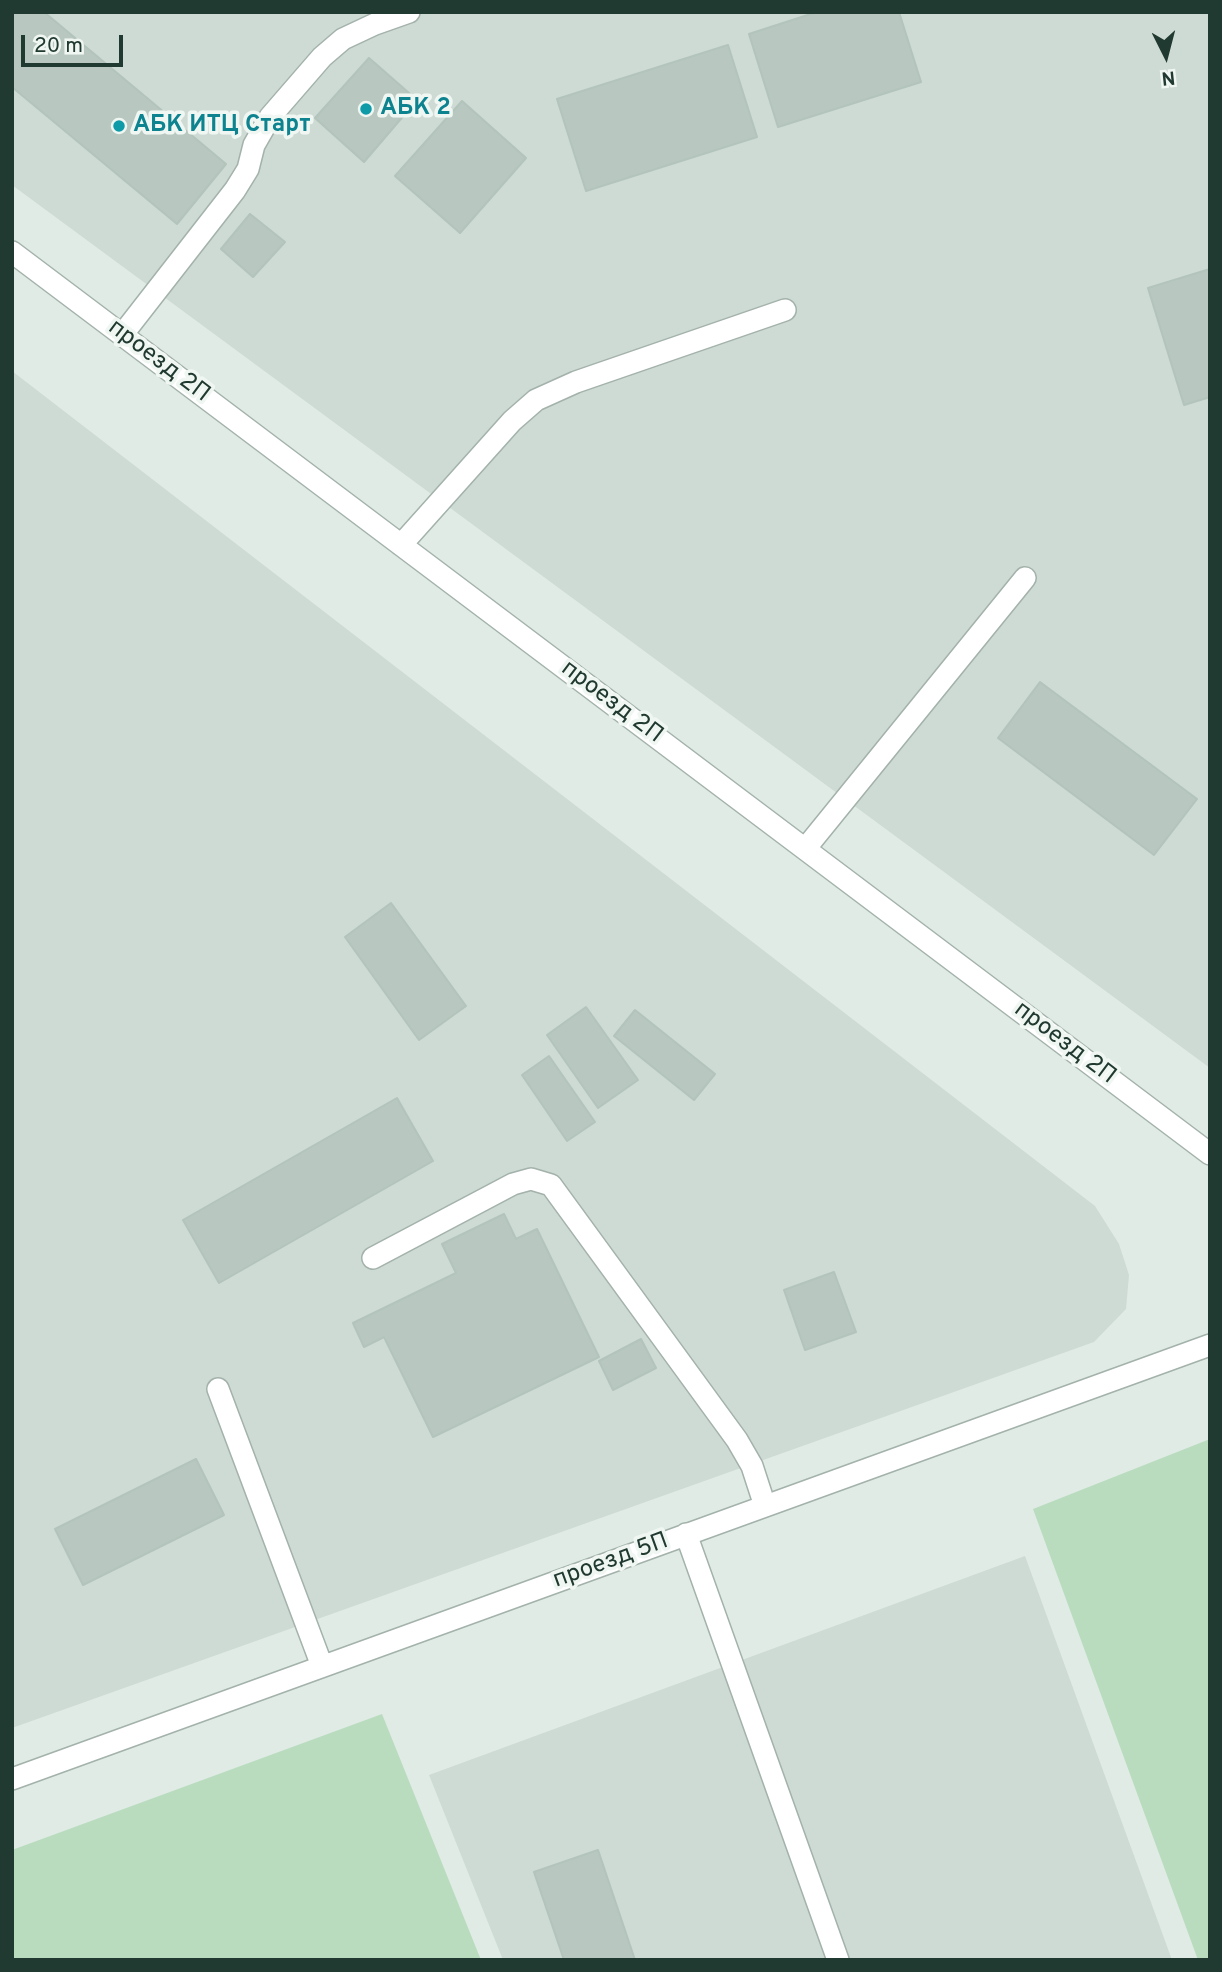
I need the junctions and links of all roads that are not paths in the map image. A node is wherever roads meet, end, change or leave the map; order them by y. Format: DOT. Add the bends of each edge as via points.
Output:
graph roads {
  1 [pos="409,12"];
  2 [pos="12,252"];
  3 [pos="785,310"];
  4 [pos="122,335"];
  5 [pos="401,545"];
  6 [pos="1025,578"];
  7 [pos="804,849"];
  8 [pos="1210,1154"];
  9 [pos="373,1258"];
  10 [pos="1210,1345"];
  11 [pos="218,1389"];
  12 [pos="765,1506"];
  13 [pos="686,1534"];
  14 [pos="322,1666"];
  15 [pos="12,1779"];
  16 [pos="838,1960"];
  1 -- 4 [label="street" via="343,39 322,57 270,117 235,190"];
  2 -- 4 [label="street, проезд 2П"];
  3 -- 5 [label="street" via="536,400"];
  4 -- 5 [label="street, проезд 2П"];
  5 -- 7 [label="street, проезд 2П"];
  6 -- 7 [label="street"];
  7 -- 8 [label="street, проезд 2П"];
  9 -- 12 [label="street" via="513,1184 531,1179 551,1185 737,1440 752,1466"];
  10 -- 12 [label="street, проезд 5П"];
  11 -- 14 [label="street"];
  12 -- 13 [label="street, проезд 5П"];
  13 -- 14 [label="street, проезд 5П"];
  13 -- 16 [label="street"];
  14 -- 15 [label="street, проезд 5П"];
}
